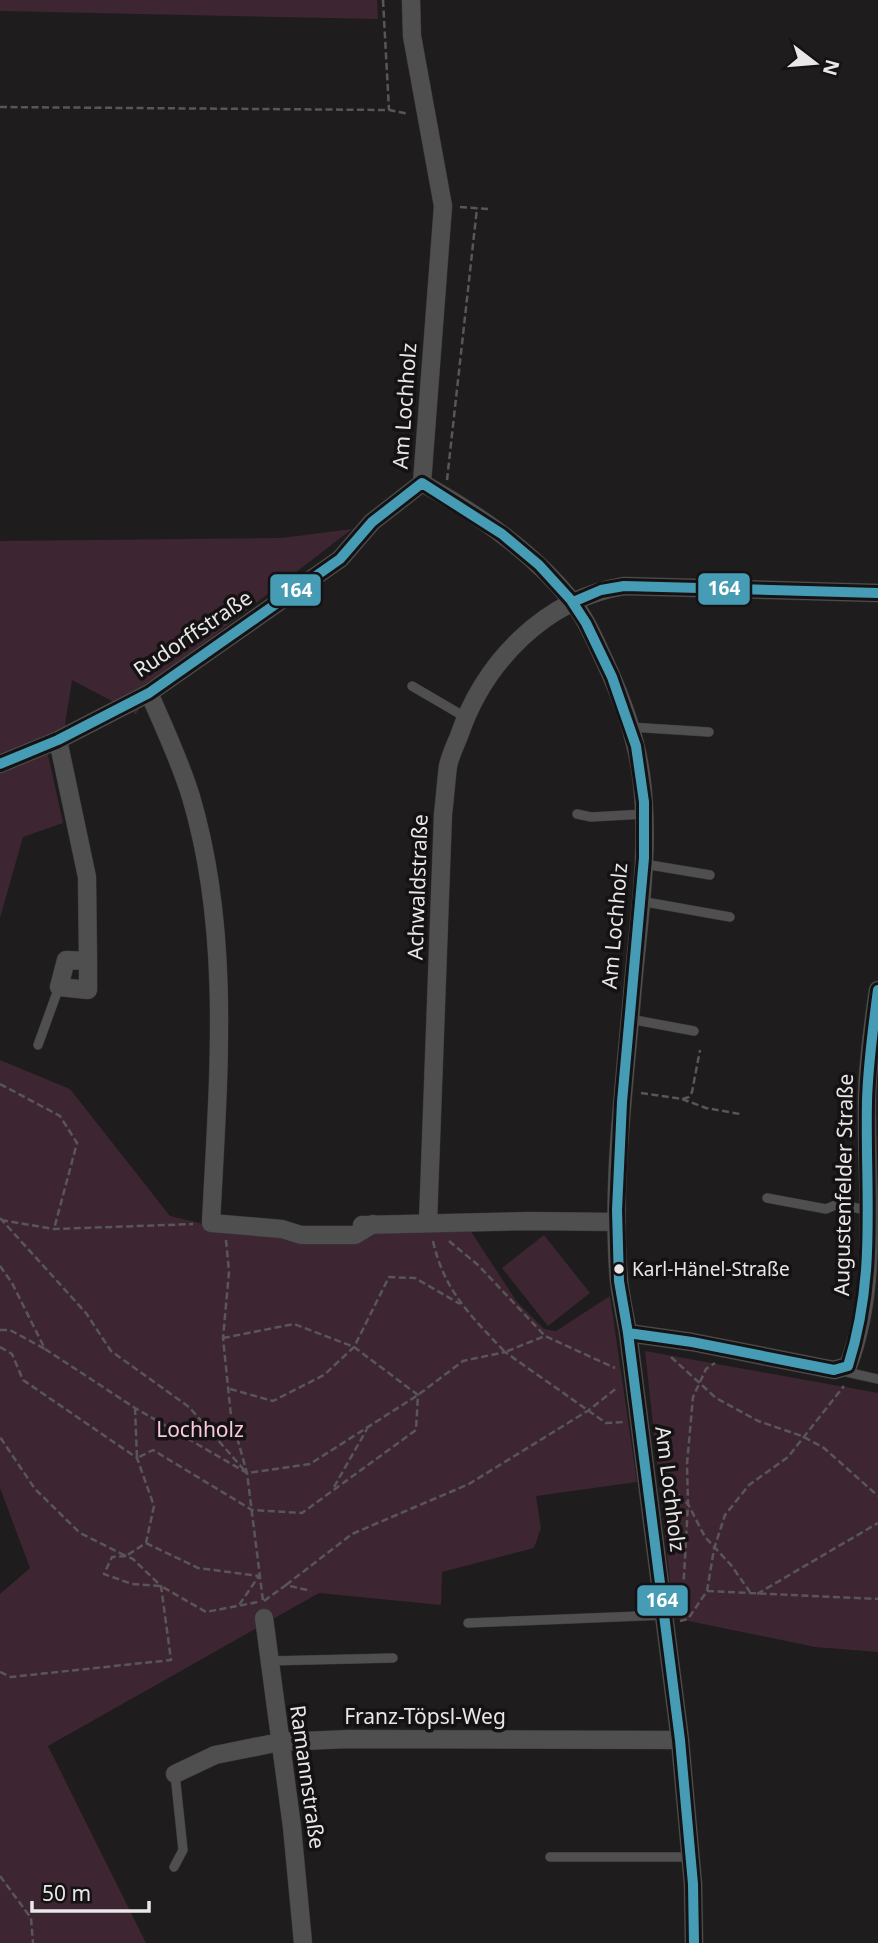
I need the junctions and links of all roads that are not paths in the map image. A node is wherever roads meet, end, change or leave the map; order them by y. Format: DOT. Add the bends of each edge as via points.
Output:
graph roads {
  1 [pos="411,0"];
  2 [pos="422,483"];
  3 [pos="878,593"];
  4 [pos="573,602"];
  5 [pos="412,686"];
  6 [pos="149,693"];
  7 [pos="465,717"];
  8 [pos="630,727"];
  9 [pos="709,732"];
  10 [pos="58,740"];
  11 [pos="0,764"];
  12 [pos="577,814"];
  13 [pos="645,814"];
  14 [pos="644,864"];
  15 [pos="710,875"];
  16 [pos="640,901"];
  17 [pos="730,917"];
  18 [pos="88,961"];
  19 [pos="59,987"];
  20 [pos="878,994"];
  21 [pos="630,1019"];
  22 [pos="694,1031"];
  23 [pos="37,1045"];
  24 [pos="767,1198"];
  25 [pos="870,1211"];
  26 [pos="428,1222"];
  27 [pos="617,1222"];
  28 [pos="628,1333"];
  29 [pos="841,1371"];
  30 [pos="878,1378"];
  31 [pos="264,1609"];
  32 [pos="671,1621"];
  33 [pos="468,1623"];
  34 [pos="393,1658"];
  35 [pos="268,1661"];
  36 [pos="680,1740"];
  37 [pos="280,1742"];
  38 [pos="175,1774"];
  39 [pos="550,1857"];
  40 [pos="691,1857"];
  41 [pos="174,1867"];
  42 [pos="303,1943"];
  43 [pos="694,1943"];
  1 -- 2 [label="street, Am Lochholz" via="412,36 443,206"];
  2 -- 4 [label="street, Am Lochholz" via="522,551"];
  2 -- 6 [label="street, Rudorffstraße" via="372,522 340,559"];
  3 -- 4 [label="street" via="624,586"];
  4 -- 7 [label="street, Achwaldstraße" via="530,629 507,651"];
  4 -- 8 [label="street, Am Lochholz" via="619,691"];
  5 -- 7 [label="lane"];
  6 -- 10 [label="street, Rudorffstraße"];
  6 -- 26 [label="street" via="191,798 214,916 220,1020 217,1224 301,1235 355,1234 373,1224"];
  7 -- 26 [label="street, Achwaldstraße" via="449,764 443,814"];
  8 -- 9 [label="lane"];
  8 -- 13 [label="street, Am Lochholz"];
  10 -- 11 [label="street, Rudorffstraße"];
  10 -- 18 [label="street" via="87,877"];
  12 -- 13 [label="lane"];
  13 -- 14 [label="street, Am Lochholz"];
  14 -- 15 [label="lane"];
  14 -- 16 [label="street, Am Lochholz"];
  16 -- 17 [label="lane"];
  16 -- 21 [label="street, Am Lochholz"];
  18 -- 19 [label="street" via="66,960"];
  18 -- 19 [label="street" via="88,990"];
  19 -- 23 [label="lane"];
  20 -- 25 [label="street, Augustenfelder Straße" via="866,1115"];
  21 -- 22 [label="lane"];
  21 -- 27 [label="street, Am Lochholz"];
  24 -- 25 [label="lane" via="826,1209 838,1203"];
  25 -- 29 [label="street, Augustenfelder Straße" via="869,1286 856,1346"];
  26 -- 27 [label="street"];
  27 -- 28 [label="street, Am Lochholz" via="619,1283"];
  28 -- 29 [label="street"];
  28 -- 32 [label="street, Am Lochholz" via="644,1465"];
  29 -- 30 [label="lane"];
  31 -- 35 [label="street, Ramannstraße"];
  32 -- 33 [label="lane"];
  32 -- 36 [label="street, Am Lochholz"];
  34 -- 35 [label="lane"];
  35 -- 37 [label="street, Ramannstraße"];
  36 -- 37 [label="street, Franz-Töpsl-Weg"];
  36 -- 40 [label="street, Am Lochholz"];
  37 -- 38 [label="street, Franz-Töpsl-Weg" via="215,1755"];
  37 -- 42 [label="street, Ramannstraße"];
  38 -- 41 [label="lane" via="183,1850"];
  39 -- 40 [label="lane"];
  40 -- 43 [label="street, Am Lochholz"];
}
